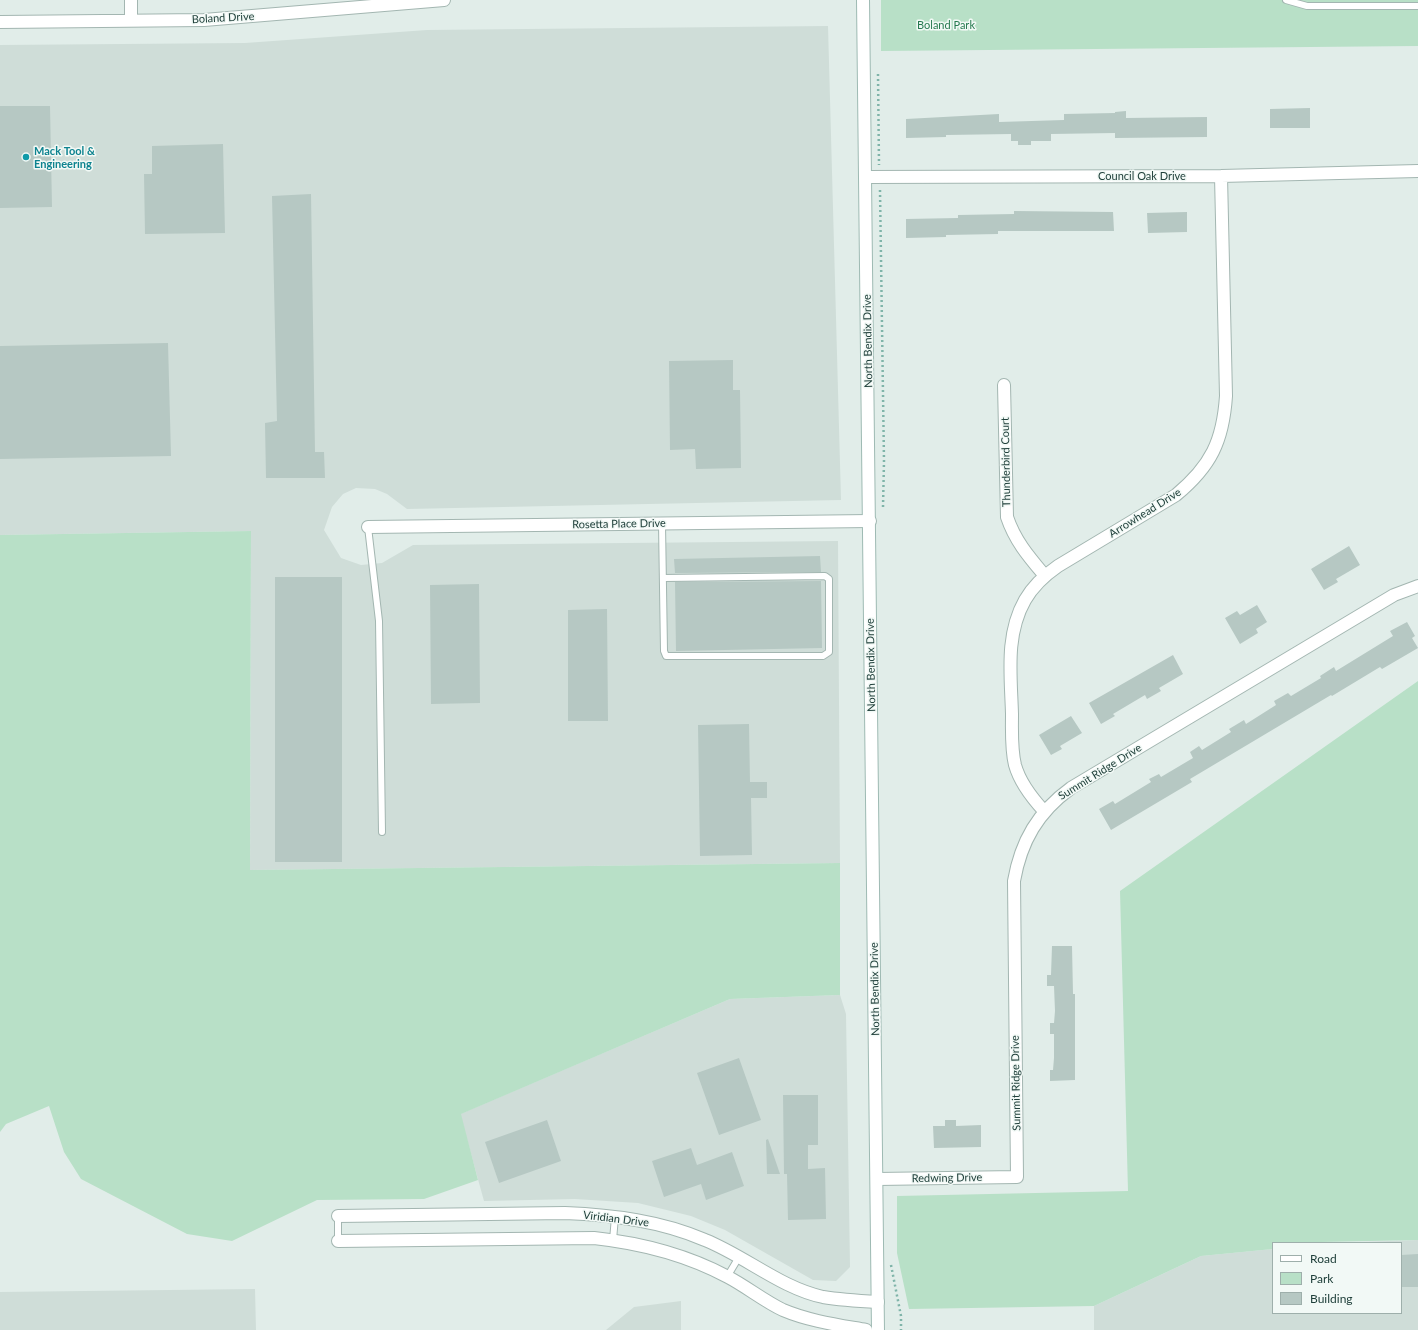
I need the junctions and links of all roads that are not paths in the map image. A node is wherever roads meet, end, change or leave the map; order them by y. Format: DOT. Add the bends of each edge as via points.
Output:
graph roads {
  1 [pos="131,0"];
  2 [pos="444,0"];
  3 [pos="863,0"];
  4 [pos="1286,0"];
  5 [pos="1418,6"];
  6 [pos="131,20"];
  7 [pos="0,22"];
  8 [pos="1418,171"];
  9 [pos="1222,176"];
  10 [pos="866,177"];
  11 [pos="1004,385"];
  12 [pos="870,521"];
  13 [pos="662,524"];
  14 [pos="368,527"];
  15 [pos="1045,576"];
  16 [pos="664,578"];
  17 [pos="1418,586"];
  18 [pos="1044,811"];
  19 [pos="382,832"];
  20 [pos="1018,1177"];
  21 [pos="876,1179"];
  22 [pos="338,1216"];
  23 [pos="615,1217"];
  24 [pos="613,1240"];
  25 [pos="338,1241"];
  26 [pos="739,1257"];
  27 [pos="727,1277"];
  28 [pos="878,1302"];
  29 [pos="866,1330"];
  30 [pos="878,1330"];
  1 -- 6 [label="street"];
  2 -- 6 [label="street, Boland Drive" via="204,20"];
  3 -- 10 [label="street, North Bendix Drive"];
  4 -- 5 [label="lane" via="1307,6"];
  6 -- 7 [label="street, Boland Drive"];
  8 -- 9 [label="street, Council Oak Drive"];
  9 -- 10 [label="street, Council Oak Drive"];
  9 -- 15 [label="street, Arrowhead Drive" via="1226,396 1222,429 1214,454 1192,482 1176,495"];
  10 -- 12 [label="street, North Bendix Drive"];
  11 -- 15 [label="street, Thunderbird Court" via="1007,517 1021,548"];
  12 -- 13 [label="street, Rosetta Place Drive"];
  12 -- 21 [label="street, North Bendix Drive"];
  13 -- 14 [label="street, Rosetta Place Drive"];
  13 -- 16 [label="lane"];
  14 -- 19 [label="lane" via="379,621"];
  15 -- 18 [label="street, Arrowhead Drive" via="1025,600 1018,616 1010,662 1012,750 1015,765 1026,789"];
  16 -- 16 [label="lane" via="666,656 823,656 829,652 829,579 825,576"];
  17 -- 18 [label="street, Summit Ridge Drive" via="1394,595 1077,784"];
  18 -- 20 [label="street, Summit Ridge Drive" via="1024,842 1014,881"];
  20 -- 21 [label="street, Redwing Drive"];
  21 -- 28 [label="street, North Bendix Drive"];
  22 -- 23 [label="street, Viridian Drive" via="565,1213"];
  22 -- 25 [label="lane"];
  23 -- 24 [label="lane"];
  23 -- 26 [label="street, Viridian Drive" via="671,1228 705,1240"];
  24 -- 25 [label="street, Viridian Drive" via="594,1238"];
  24 -- 27 [label="street, Viridian Drive" via="664,1252"];
  26 -- 27 [label="lane"];
  26 -- 28 [label="street, Viridian Drive" via="794,1287 822,1297"];
  27 -- 29 [label="street, Viridian Drive" via="783,1310 816,1321"];
  28 -- 30 [label="street, North Bendix Drive"];
}
